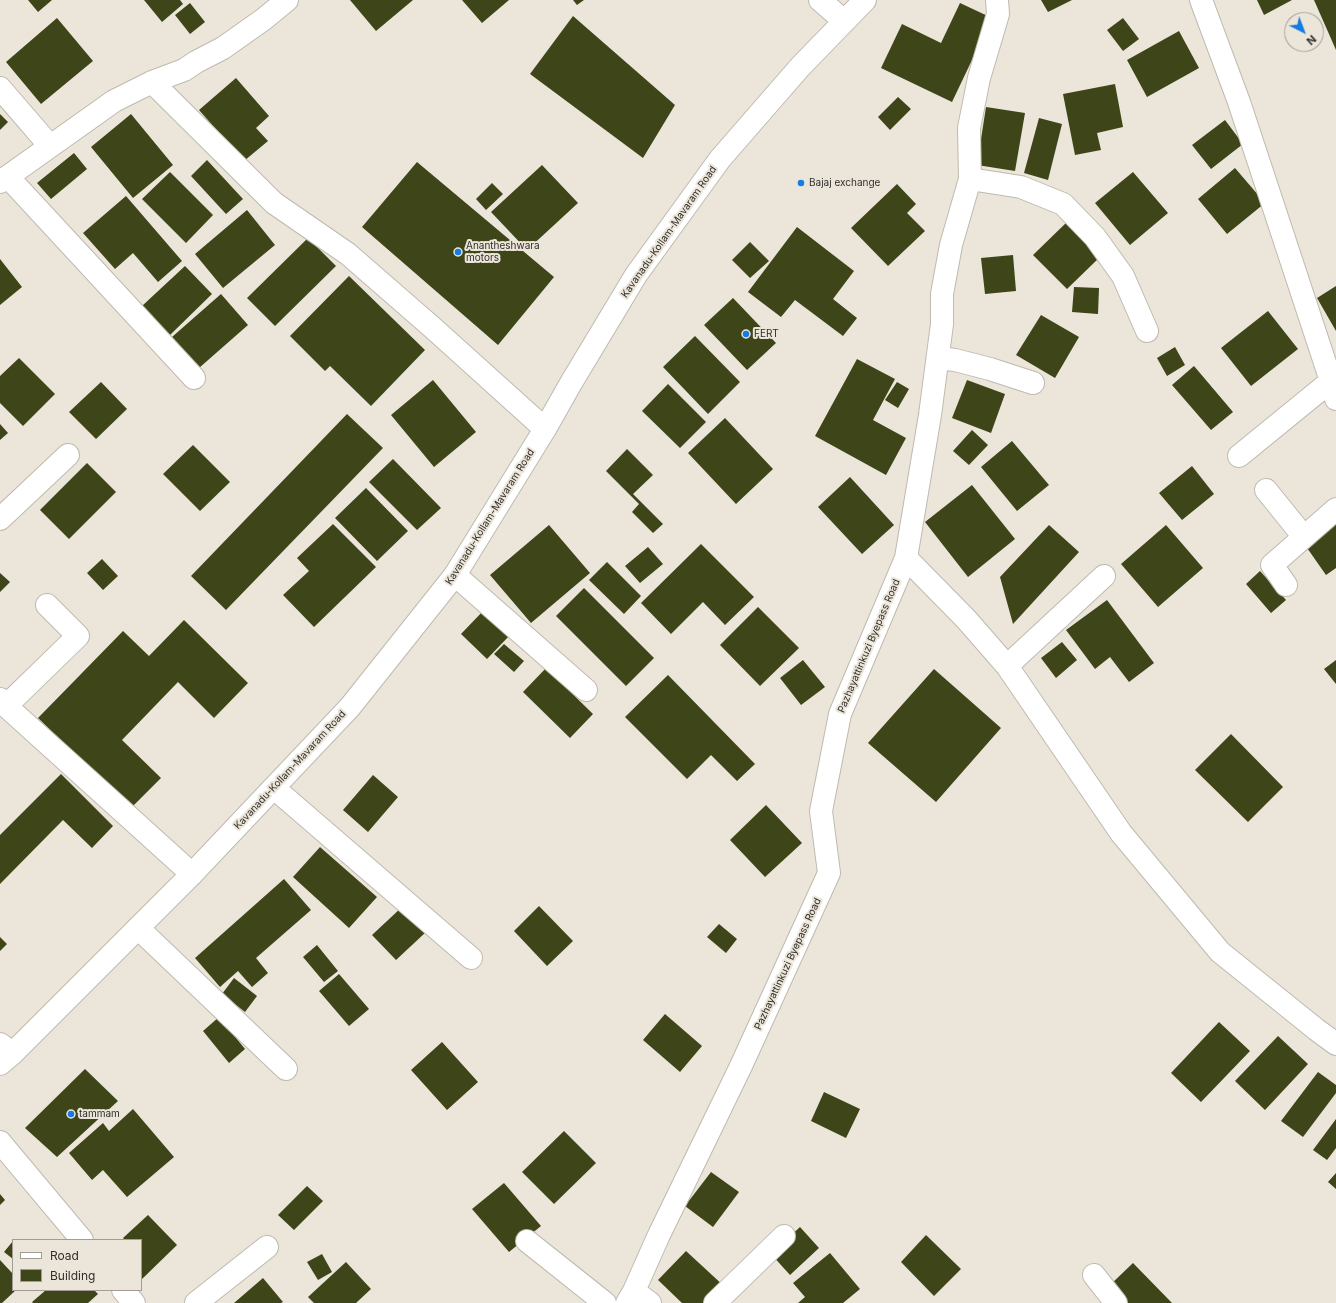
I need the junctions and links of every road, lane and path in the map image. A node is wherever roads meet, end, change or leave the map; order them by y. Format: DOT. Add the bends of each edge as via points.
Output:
graph roads {
  1 [pos="287,0"];
  2 [pos="820,0"];
  3 [pos="865,0"];
  4 [pos="996,0"];
  5 [pos="1201,0"];
  6 [pos="844,21"];
  7 [pos="152,82"];
  8 [pos="0,88"];
  9 [pos="50,146"];
  10 [pos="4,179"];
  11 [pos="970,179"];
  12 [pos="1147,331"];
  13 [pos="938,358"];
  14 [pos="194,378"];
  15 [pos="1033,383"];
  16 [pos="1334,390"];
  17 [pos="545,429"];
  18 [pos="68,455"];
  19 [pos="1239,456"];
  20 [pos="1266,490"];
  21 [pos="1336,509"];
  22 [pos="0,519"];
  23 [pos="1304,537"];
  24 [pos="906,558"];
  25 [pos="455,575"];
  26 [pos="1104,576"];
  27 [pos="1286,585"];
  28 [pos="47,605"];
  29 [pos="1007,666"];
  30 [pos="586,690"];
  31 [pos="3,703"];
  32 [pos="274,788"];
  33 [pos="192,874"];
  34 [pos="138,928"];
  35 [pos="471,958"];
  36 [pos="1336,1044"];
  37 [pos="4,1054"];
  38 [pos="286,1069"];
  39 [pos="0,1142"];
  40 [pos="784,1236"];
  41 [pos="81,1239"];
  42 [pos="527,1241"];
  43 [pos="267,1248"];
  44 [pos="1094,1275"];
  45 [pos="124,1291"];
  46 [pos="637,1299"];
  47 [pos="134,1303"];
  48 [pos="196,1303"];
  49 [pos="605,1303"];
  50 [pos="715,1303"];
  51 [pos="1116,1303"];
  1 -- 7 [label="street" via="223,48 184,70"];
  2 -- 6 [label="street"];
  3 -- 6 [label="street, Kavanadu-Kollam-Mavaram Road"];
  4 -- 11 [label="street, Pazhayattinkuzi Byepass Road" via="998,14 979,78 969,128"];
  5 -- 16 [label="street" via="1240,102"];
  6 -- 17 [label="street, Kavanadu-Kollam-Mavaram Road" via="720,159 636,275"];
  7 -- 9 [label="street" via="114,101"];
  7 -- 17 [label="street" via="274,203 348,254"];
  8 -- 9 [label="street"];
  9 -- 10 [label="street"];
  10 -- 14 [label="street"];
  11 -- 12 [label="street" via="1021,187 1063,204 1095,237 1123,276"];
  11 -- 13 [label="street, Pazhayattinkuzi Byepass Road" via="951,245 942,294"];
  13 -- 15 [label="street" via="990,369"];
  13 -- 24 [label="street, Pazhayattinkuzi Byepass Road"];
  16 -- 19 [label="street"];
  17 -- 25 [label="street, Kavanadu-Kollam-Mavaram Road"];
  18 -- 22 [label="street"];
  20 -- 23 [label="street"];
  21 -- 23 [label="street"];
  23 -- 27 [label="street" via="1272,565"];
  24 -- 29 [label="street" via="966,619"];
  24 -- 46 [label="street, Pazhayattinkuzi Byepass Road" via="840,714 821,811 829,873 741,1066 658,1237"];
  25 -- 30 [label="street"];
  25 -- 32 [label="street, Kavanadu-Kollam-Mavaram Road" via="350,707"];
  26 -- 29 [label="street"];
  28 -- 31 [label="street" via="78,636"];
  29 -- 36 [label="street" via="1122,833 1220,952"];
  31 -- 33 [label="street"];
  32 -- 33 [label="street, Kavanadu-Kollam-Mavaram Road"];
  32 -- 35 [label="street"];
  33 -- 34 [label="street, Kavanadu-Kollam-Mavaram Road"];
  34 -- 37 [label="street, Kavanadu-Kollam-Mavaram Road"];
  34 -- 38 [label="street"];
  39 -- 41 [label="street"];
  40 -- 50 [label="street"];
  42 -- 49 [label="street"];
  43 -- 48 [label="street"];
  44 -- 51 [label="street"];
  45 -- 47 [label="street"];
}
